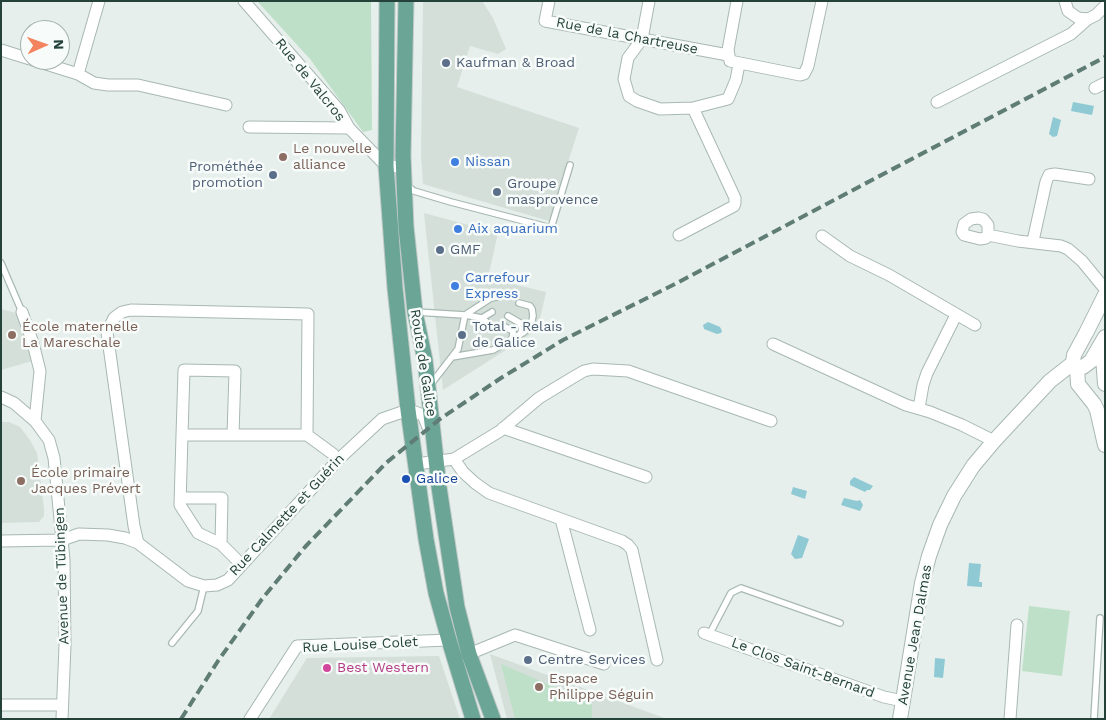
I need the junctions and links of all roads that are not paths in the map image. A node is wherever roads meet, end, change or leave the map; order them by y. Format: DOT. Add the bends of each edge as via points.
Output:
graph roads {
  1 [pos="100,1"];
  2 [pos="244,1"];
  3 [pos="387,1"];
  4 [pos="406,1"];
  5 [pos="549,1"];
  6 [pos="649,1"];
  7 [pos="737,1"];
  8 [pos="822,1"];
  9 [pos="1065,1"];
  10 [pos="1105,6"];
  11 [pos="1088,18"];
  12 [pos="642,39"];
  13 [pos="1,50"];
  14 [pos="20,56"];
  15 [pos="734,61"];
  16 [pos="65,70"];
  17 [pos="78,74"];
  18 [pos="937,102"];
  19 [pos="226,105"];
  20 [pos="693,108"];
  21 [pos="248,127"];
  22 [pos="348,128"];
  23 [pos="570,165"];
  24 [pos="386,166"];
  25 [pos="404,167"];
  26 [pos="1089,179"];
  27 [pos="404,184"];
  28 [pos="679,235"];
  29 [pos="988,235"];
  30 [pos="822,236"];
  31 [pos="1033,242"];
  32 [pos="1,263"];
  33 [pos="1105,289"];
  34 [pos="1105,295"];
  35 [pos="496,298"];
  36 [pos="519,303"];
  37 [pos="22,312"];
  38 [pos="415,312"];
  39 [pos="492,312"];
  40 [pos="465,315"];
  41 [pos="956,315"];
  42 [pos="508,316"];
  43 [pos="482,318"];
  44 [pos="490,324"];
  45 [pos="975,325"];
  46 [pos="505,327"];
  47 [pos="520,335"];
  48 [pos="511,340"];
  49 [pos="1104,341"];
  50 [pos="773,344"];
  51 [pos="452,357"];
  52 [pos="1075,366"];
  53 [pos="1105,384"];
  54 [pos="428,388"];
  55 [pos="1,398"];
  56 [pos="919,408"];
  57 [pos="408,410"];
  58 [pos="36,421"];
  59 [pos="771,421"];
  60 [pos="504,428"];
  61 [pos="307,434"];
  62 [pos="182,435"];
  63 [pos="234,435"];
  64 [pos="994,441"];
  65 [pos="1105,445"];
  66 [pos="436,453"];
  67 [pos="336,456"];
  68 [pos="454,459"];
  69 [pos="416,464"];
  70 [pos="646,477"];
  71 [pos="181,498"];
  72 [pos="561,519"];
  73 [pos="62,540"];
  74 [pos="1,541"];
  75 [pos="138,543"];
  76 [pos="221,544"];
  77 [pos="242,565"];
  78 [pos="204,586"];
  79 [pos="1100,618"];
  80 [pos="840,623"];
  81 [pos="1017,625"];
  82 [pos="590,630"];
  83 [pos="707,634"];
  84 [pos="449,640"];
  85 [pos="172,643"];
  86 [pos="469,654"];
  87 [pos="454,659"];
  88 [pos="657,660"];
  89 [pos="604,664"];
  90 [pos="902,701"];
  91 [pos="1,705"];
  92 [pos="62,705"];
  93 [pos="62,719"];
  94 [pos="250,719"];
  95 [pos="474,719"];
  96 [pos="493,719"];
  97 [pos="900,719"];
  98 [pos="1010,719"];
  99 [pos="1094,719"];
  1 -- 17 [label="street"];
  2 -- 22 [label="street, Rue de Valcros" via="339,110"];
  3 -- 24 [label="main road, Route de Galice"];
  4 -- 25 [label="main road, Route de Galice"];
  5 -- 12 [label="street, Rue de la Chartreuse" via="545,21"];
  6 -- 12 [label="street"];
  7 -- 15 [label="street"];
  8 -- 15 [label="street" via="804,74"];
  9 -- 11 [label="street" via="1074,17"];
  10 -- 11 [label="street"];
  11 -- 18 [label="street" via="1071,34"];
  12 -- 15 [label="street, Rue de la Chartreuse"];
  12 -- 20 [label="street" via="628,58 624,79 629,96 637,102 660,108"];
  13 -- 14 [label="street"];
  15 -- 20 [label="street" via="736,80 728,99"];
  16 -- 17 [label="street"];
  17 -- 19 [label="street" via="94,83 138,85"];
  20 -- 28 [label="street" via="735,203"];
  21 -- 22 [label="street"];
  22 -- 24 [label="street, Rue de Valcros"];
  23 -- 27 [label="lane" via="551,228 414,191"];
  24 -- 25 [label="street"];
  24 -- 57 [label="main road, Route de Galice"];
  25 -- 27 [label="main road, Route de Galice"];
  26 -- 31 [label="street" via="1049,175"];
  27 -- 38 [label="main road, Route de Galice"];
  29 -- 31 [label="street"];
  30 -- 41 [label="street" via="850,256"];
  31 -- 33 [label="street" via="1068,249"];
  32 -- 37 [label="lane"];
  34 -- 52 [label="street" via="1074,355"];
  35 -- 40 [label="lane"];
  36 -- 47 [label="lane" via="530,306 533,316 531,325"];
  37 -- 58 [label="street" via="40,371"];
  38 -- 40 [label="lane"];
  38 -- 54 [label="main road, Route de Galice"];
  39 -- 43 [label="lane"];
  40 -- 43 [label="lane"];
  40 -- 51 [label="lane" via="458,350"];
  41 -- 45 [label="street"];
  41 -- 56 [label="street" via="927,373"];
  42 -- 47 [label="lane" via="520,323"];
  43 -- 44 [label="lane"];
  46 -- 48 [label="lane" via="513,331"];
  47 -- 48 [label="lane"];
  48 -- 51 [label="lane" via="493,350"];
  49 -- 52 [label="street, Avenue Jean Dalmas" via="1083,367"];
  49 -- 53 [label="street"];
  50 -- 56 [label="street"];
  51 -- 54 [label="lane"];
  52 -- 64 [label="street, Avenue Jean Dalmas" via="1050,381"];
  52 -- 65 [label="street" via="1078,384 1097,410"];
  54 -- 66 [label="main road, Route de Galice"];
  55 -- 58 [label="street, Avenue de Tübingen" via="14,403"];
  56 -- 64 [label="street"];
  57 -- 66 [label="street" via="423,415"];
  57 -- 67 [label="street, Rue Calmette et Guérin" via="382,420"];
  57 -- 69 [label="main road, Route de Galice"];
  58 -- 73 [label="street, Avenue de Tübingen" via="54,458"];
  59 -- 60 [label="street" via="628,371 593,369 539,398"];
  60 -- 68 [label="street"];
  60 -- 70 [label="street"];
  61 -- 63 [label="street"];
  61 -- 67 [label="street"];
  61 -- 75 [label="street" via="308,314 122,312 114,318 107,332"];
  62 -- 63 [label="street"];
  62 -- 63 [label="street" via="184,370 235,371"];
  62 -- 71 [label="street"];
  64 -- 90 [label="street, Avenue Jean Dalmas" via="954,496 929,556"];
  66 -- 68 [label="street"];
  66 -- 69 [label="street"];
  66 -- 86 [label="main road, Route de Galice" via="457,607"];
  67 -- 77 [label="street, Rue Calmette et Guérin"];
  68 -- 72 [label="street" via="489,493"];
  69 -- 84 [label="main road, Route de Galice" via="435,584"];
  71 -- 76 [label="street" via="180,506 198,534"];
  71 -- 76 [label="street" via="222,498"];
  72 -- 82 [label="street"];
  72 -- 88 [label="street" via="622,541 632,550"];
  73 -- 74 [label="street"];
  73 -- 75 [label="street" via="79,534 108,535"];
  73 -- 92 [label="street, Avenue de Tübingen" via="65,645"];
  75 -- 78 [label="street" via="188,581"];
  76 -- 77 [label="street"];
  77 -- 78 [label="street, Rue Calmette et Guérin" via="228,580"];
  78 -- 85 [label="lane" via="198,611"];
  79 -- 99 [label="lane"];
  80 -- 83 [label="lane" via="741,588 731,593"];
  81 -- 98 [label="street"];
  83 -- 90 [label="street, Le Clos Saint-Bernard"];
  84 -- 87 [label="main road, Route de Galice"];
  84 -- 94 [label="street, Rue Louise Colet" via="297,646"];
  86 -- 87 [label="lane"];
  86 -- 89 [label="street" via="515,636"];
  86 -- 96 [label="main road, Route de Galice"];
  87 -- 95 [label="main road, Route de Galice"];
  90 -- 97 [label="street, Avenue Jean Dalmas"];
  91 -- 92 [label="street"];
  92 -- 93 [label="street, Avenue de Tübingen"];
}
